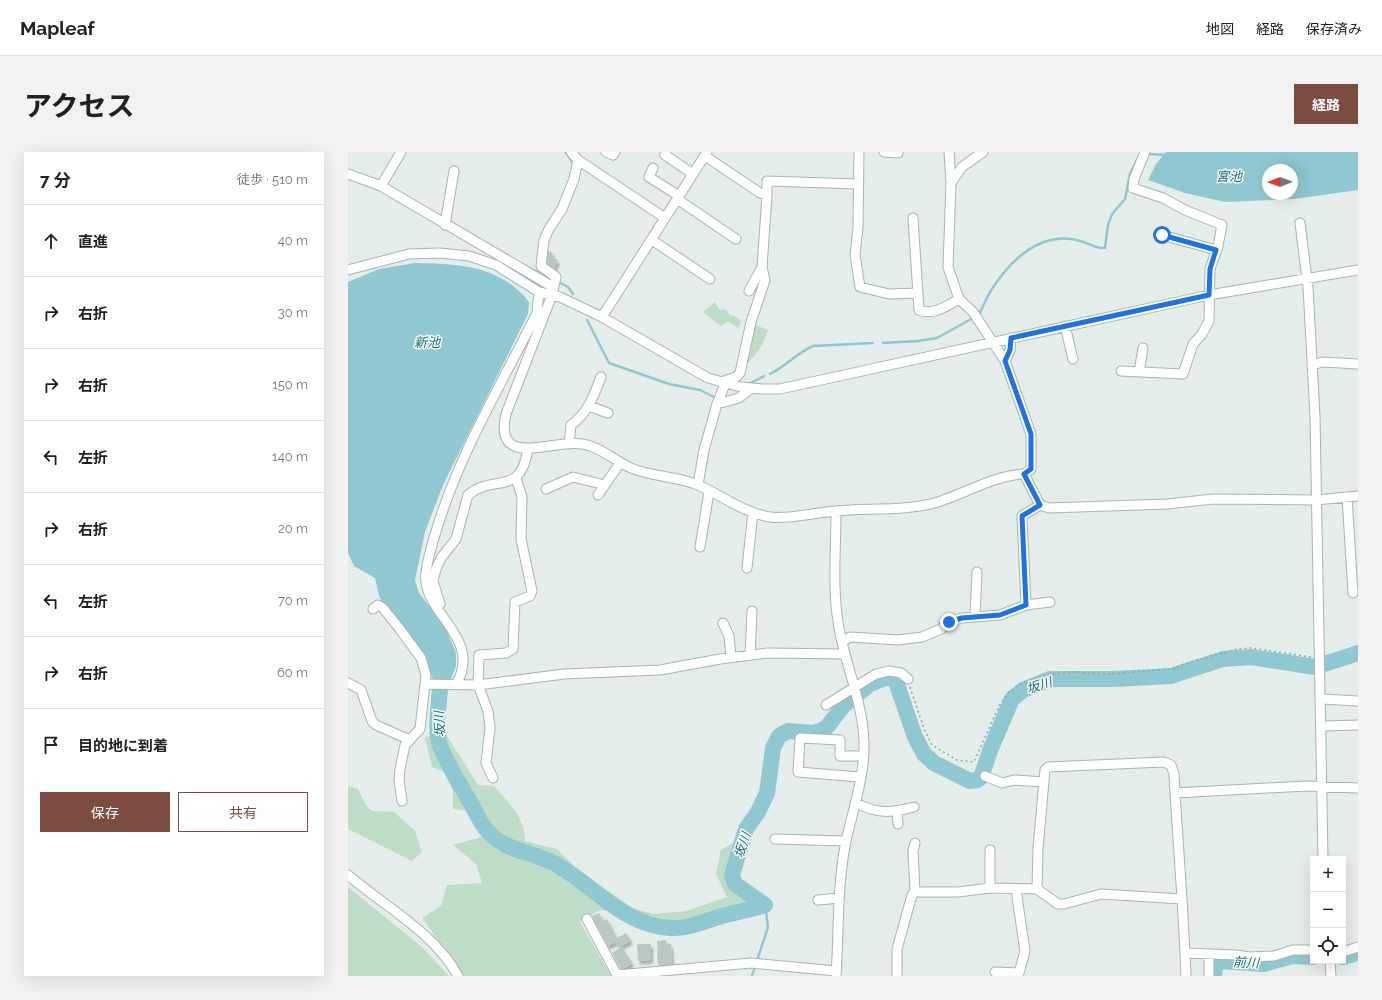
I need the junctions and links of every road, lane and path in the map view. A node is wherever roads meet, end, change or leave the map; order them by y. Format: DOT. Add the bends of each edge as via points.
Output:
graph roads {
  1 [pos="401,152"];
  2 [pos="571,152"];
  3 [pos="606,152"];
  4 [pos="615,152"];
  5 [pos="859,152"];
  6 [pos="884,152"];
  7 [pos="949,152"];
  8 [pos="983,152"];
  9 [pos="1145,152"];
  10 [pos="663,153"];
  11 [pos="898,153"];
  12 [pos="706,154"];
  13 [pos="578,160"];
  14 [pos="653,168"];
  15 [pos="454,171"];
  16 [pos="348,174"];
  17 [pos="693,174"];
  18 [pos="951,183"];
  19 [pos="857,184"];
  20 [pos="381,186"];
  21 [pos="767,195"];
  22 [pos="678,198"];
  23 [pos="665,218"];
  24 [pos="913,218"];
  25 [pos="1300,223"];
  26 [pos="445,225"];
  27 [pos="1162,235"];
  28 [pos="736,239"];
  29 [pos="652,240"];
  30 [pos="1216,250"];
  31 [pos="762,267"];
  32 [pos="348,270"];
  33 [pos="1358,270"];
  34 [pos="710,278"];
  35 [pos="1306,279"];
  36 [pos="754,282"];
  37 [pos="762,289"];
  38 [pos="553,291"];
  39 [pos="749,291"];
  40 [pos="539,292"];
  41 [pos="918,294"];
  42 [pos="1209,295"];
  43 [pos="959,299"];
  44 [pos="602,317"];
  45 [pos="1065,326"];
  46 [pos="1011,338"];
  47 [pos="993,341"];
  48 [pos="1143,348"];
  49 [pos="1073,360"];
  50 [pos="1005,361"];
  51 [pos="1358,364"];
  52 [pos="1312,365"];
  53 [pos="1121,371"];
  54 [pos="1139,372"];
  55 [pos="601,376"];
  56 [pos="722,383"];
  57 [pos="752,388"];
  58 [pos="717,404"];
  59 [pos="589,406"];
  60 [pos="608,413"];
  61 [pos="568,444"];
  62 [pos="528,448"];
  63 [pos="620,463"];
  64 [pos="1024,474"];
  65 [pos="516,478"];
  66 [pos="605,485"];
  67 [pos="698,485"];
  68 [pos="546,488"];
  69 [pos="709,492"];
  70 [pos="598,496"];
  71 [pos="1358,496"];
  72 [pos="1347,497"];
  73 [pos="1316,500"];
  74 [pos="1040,505"];
  75 [pos="836,511"];
  76 [pos="753,512"];
  77 [pos="700,547"];
  78 [pos="747,568"];
  79 [pos="976,572"];
  80 [pos="1353,593"];
  81 [pos="1050,602"];
  82 [pos="1026,605"];
  83 [pos="373,609"];
  84 [pos="752,611"];
  85 [pos="444,616"];
  86 [pos="975,617"];
  87 [pos="723,624"];
  88 [pos="842,642"];
  89 [pos="846,654"];
  90 [pos="750,655"];
  91 [pos="731,657"];
  92 [pos="1319,658"];
  93 [pos="908,680"];
  94 [pos="348,683"];
  95 [pos="427,684"];
  96 [pos="478,684"];
  97 [pos="453,685"];
  98 [pos="855,690"];
  99 [pos="1322,699"];
  100 [pos="1358,701"];
  101 [pos="826,705"];
  102 [pos="1358,725"];
  103 [pos="1322,726"];
  104 [pos="410,740"];
  105 [pos="863,756"];
  106 [pos="985,776"];
  107 [pos="860,777"];
  108 [pos="493,778"];
  109 [pos="1044,782"];
  110 [pos="1322,787"];
  111 [pos="1358,788"];
  112 [pos="1175,793"];
  113 [pos="402,801"];
  114 [pos="856,803"];
  115 [pos="914,807"];
  116 [pos="897,811"];
  117 [pos="898,824"];
  118 [pos="775,839"];
  119 [pos="846,841"];
  120 [pos="915,843"];
  121 [pos="990,850"];
  122 [pos="1323,856"];
  123 [pos="348,874"];
  124 [pos="990,888"];
  125 [pos="1036,889"];
  126 [pos="1016,890"];
  127 [pos="915,892"];
  128 [pos="839,898"];
  129 [pos="1182,899"];
  130 [pos="818,900"];
  131 [pos="587,919"];
  132 [pos="1358,947"];
  133 [pos="1310,950"];
  134 [pos="1346,951"];
  135 [pos="1185,953"];
  136 [pos="1210,954"];
  137 [pos="1330,964"];
  138 [pos="995,972"];
  139 [pos="673,973"];
  140 [pos="836,973"];
  141 [pos="458,976"];
  142 [pos="618,976"];
  143 [pos="897,976"];
  144 [pos="1186,976"];
  145 [pos="1209,976"];
  146 [pos="1331,976"];
  1 -- 20 [label="street"];
  2 -- 13 [label="street"];
  3 -- 4 [label="street" via="614,155"];
  5 -- 19 [label="street"];
  6 -- 11 [label="street"];
  7 -- 18 [label="street"];
  8 -- 18 [label="street" via="962,167"];
  9 -- 30 [label="street" via="1133,188 1163,198 1222,225"];
  10 -- 17 [label="street"];
  12 -- 17 [label="street"];
  12 -- 21 [label="street" via="760,193"];
  13 -- 23 [label="street"];
  13 -- 38 [label="street" via="574,179 562,209 544,240 541,266 556,276"];
  14 -- 22 [label="street" via="649,177"];
  15 -- 26 [label="street"];
  16 -- 20 [label="street"];
  17 -- 22 [label="street"];
  18 -- 43 [label="street" via="948,267"];
  19 -- 21 [label="street" via="767,181"];
  19 -- 41 [label="street" via="858,228 855,255 860,287 889,294"];
  20 -- 26 [label="street"];
  21 -- 31 [label="street"];
  22 -- 23 [label="street"];
  22 -- 28 [label="street"];
  23 -- 29 [label="street"];
  24 -- 41 [label="street"];
  25 -- 35 [label="street"];
  26 -- 38 [label="street"];
  27 -- 30 [label="street"];
  29 -- 34 [label="street"];
  29 -- 44 [label="street"];
  30 -- 42 [label="street" via="1210,269"];
  31 -- 36 [label="street"];
  31 -- 37 [label="street" via="765,280"];
  32 -- 40 [label="street" via="409,254 440,253 469,256 496,265"];
  33 -- 35 [label="street"];
  35 -- 42 [label="street"];
  35 -- 52 [label="street"];
  36 -- 37 [label="street"];
  36 -- 39 [label="street"];
  37 -- 56 [label="street" via="751,322 740,374"];
  38 -- 40 [label="street"];
  38 -- 44 [label="street"];
  38 -- 62 [label="street" via="503,428 505,439 513,446"];
  40 -- 85 [label="street" via="537,313 457,472 427,562 427,591"];
  41 -- 43 [label="street" via="919,310 926,312 943,309"];
  42 -- 45 [label="street"];
  42 -- 54 [label="street" via="1209,321 1194,344 1183,374"];
  43 -- 47 [label="street" via="973,312"];
  44 -- 56 [label="street" via="708,378"];
  45 -- 46 [label="street"];
  45 -- 49 [label="street"];
  46 -- 47 [label="street"];
  46 -- 50 [label="street" via="1010,350"];
  47 -- 50 [label="street"];
  47 -- 57 [label="street" via="780,389"];
  48 -- 54 [label="street"];
  50 -- 64 [label="street" via="1031,434 1031,469"];
  51 -- 52 [label="street" via="1323,362"];
  52 -- 73 [label="street"];
  53 -- 54 [label="street"];
  55 -- 59 [label="street"];
  56 -- 57 [label="street"];
  56 -- 58 [label="street"];
  57 -- 58 [label="street" via="739,398"];
  58 -- 67 [label="street" via="704,450"];
  59 -- 60 [label="street"];
  59 -- 61 [label="street" via="571,425"];
  61 -- 62 [label="street"];
  61 -- 63 [label="street" via="583,444"];
  62 -- 65 [label="street" via="526,465"];
  63 -- 66 [label="street"];
  63 -- 67 [label="street" via="641,472"];
  64 -- 74 [label="street"];
  64 -- 75 [label="street" via="1010,475 964,494 923,505"];
  65 -- 85 [label="street" via="473,491 468,495 456,539 441,558 433,581"];
  65 -- 96 [label="street" via="522,497 521,539 532,591 525,600 515,602 513,649 506,654 479,655"];
  66 -- 68 [label="street" via="573,477"];
  66 -- 70 [label="street"];
  67 -- 69 [label="street"];
  69 -- 76 [label="street"];
  69 -- 77 [label="street"];
  71 -- 72 [label="street"];
  72 -- 73 [label="street"];
  72 -- 80 [label="street"];
  73 -- 74 [label="street" via="1213,499 1167,504 1058,508"];
  73 -- 92 [label="street"];
  74 -- 82 [label="street" via="1022,516"];
  75 -- 76 [label="street" via="779,518"];
  75 -- 88 [label="street" via="835,606"];
  76 -- 78 [label="street"];
  79 -- 86 [label="street"];
  81 -- 82 [label="street"];
  82 -- 86 [label="street" via="1000,615"];
  83 -- 95 [label="street" via="378,605 383,608 421,658"];
  84 -- 90 [label="street"];
  85 -- 97 [label="street" via="463,650 463,674"];
  86 -- 88 [label="street" via="949,622 940,630 922,637 898,640 850,637"];
  87 -- 91 [label="street" via="729,636"];
  88 -- 89 [label="street"];
  89 -- 90 [label="street" via="768,652"];
  89 -- 98 [label="street"];
  90 -- 91 [label="street"];
  91 -- 96 [label="street" via="660,670 564,674"];
  92 -- 93 [label="path" via="1244,649 1217,654 1173,670 1050,674 1021,684 1008,693 999,706 974,762 957,760 932,745 911,695"];
  92 -- 99 [label="street"];
  93 -- 98 [label="street" via="901,672 889,671 876,674"];
  94 -- 104 [label="street" via="361,690 372,721 376,725"];
  95 -- 97 [label="street"];
  95 -- 104 [label="street" via="420,729"];
  96 -- 97 [label="street"];
  96 -- 108 [label="street" via="488,711 490,734 486,763"];
  98 -- 101 [label="street" via="844,693"];
  98 -- 105 [label="street" via="864,727"];
  99 -- 100 [label="street"];
  99 -- 103 [label="street"];
  102 -- 103 [label="street"];
  103 -- 110 [label="street"];
  104 -- 113 [label="street" via="405,745 400,769"];
  105 -- 107 [label="street"];
  105 -- 107 [label="street" via="840,756 840,740 800,738 798,772"];
  106 -- 109 [label="street" via="1002,783 1014,780"];
  107 -- 114 [label="street"];
  109 -- 112 [label="street" via="1045,770 1052,766 1164,762 1171,765"];
  109 -- 125 [label="street"];
  110 -- 111 [label="street"];
  110 -- 112 [label="street"];
  110 -- 122 [label="street"];
  112 -- 129 [label="street"];
  114 -- 116 [label="street" via="871,810"];
  114 -- 119 [label="street"];
  115 -- 116 [label="street"];
  116 -- 117 [label="street"];
  118 -- 119 [label="street"];
  119 -- 128 [label="street"];
  120 -- 127 [label="street"];
  121 -- 124 [label="street"];
  123 -- 141 [label="street" via="433,942"];
  124 -- 126 [label="street"];
  124 -- 127 [label="street" via="958,892"];
  125 -- 126 [label="street"];
  125 -- 129 [label="street" via="1058,904 1101,894"];
  126 -- 138 [label="street" via="1025,951 1024,961 1018,973"];
  127 -- 143 [label="street" via="897,949"];
  128 -- 130 [label="street"];
  128 -- 140 [label="street"];
  129 -- 135 [label="street"];
  131 -- 142 [label="street"];
  132 -- 134 [label="street"];
  133 -- 136 [label="street" via="1293,950 1274,956 1250,958 1236,954"];
  135 -- 136 [label="street"];
  135 -- 144 [label="street"];
  136 -- 145 [label="street"];
  137 -- 146 [label="street"];
  139 -- 140 [label="street" via="751,962"];
  139 -- 142 [label="street"];
}
